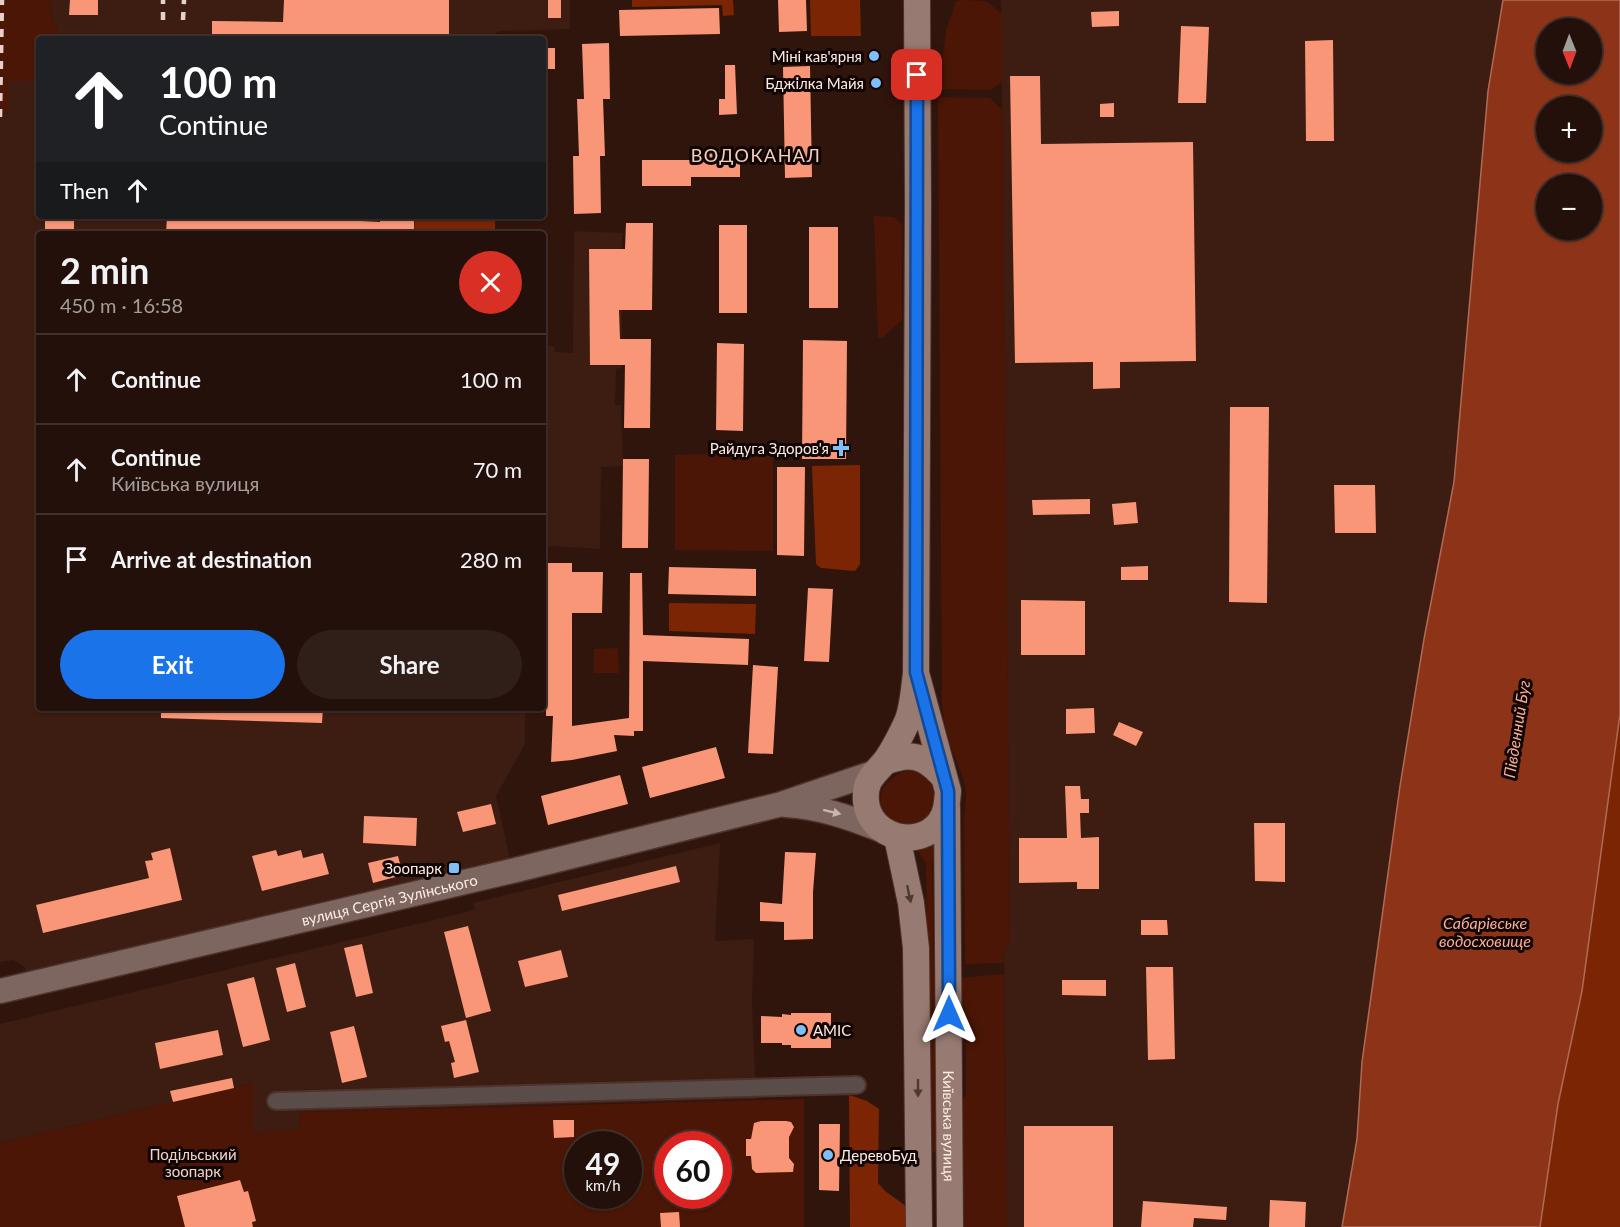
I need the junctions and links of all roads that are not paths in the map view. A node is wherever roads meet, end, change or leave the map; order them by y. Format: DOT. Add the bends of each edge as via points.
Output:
graph roads {
  1 [pos="916,0"];
  2 [pos="916,672"];
  3 [pos="879,767"];
  4 [pos="942,775"];
  5 [pos="778,804"];
  6 [pos="947,808"];
  7 [pos="890,834"];
  8 [pos="0,991"];
  9 [pos="857,1085"];
  10 [pos="276,1101"];
  11 [pos="949,1164"];
  12 [pos="918,1165"];
  13 [pos="919,1227"];
  14 [pos="950,1227"];
  1 -- 2 [label="main road"];
  2 -- 3 [label="main road" via="909,719"];
  2 -- 4 [label="main road"];
  3 -- 4 [label="main road" via="900,756 916,756 931,763"];
  3 -- 5 [label="street"];
  3 -- 7 [label="main road" via="867,788 866,804 872,819"];
  4 -- 6 [label="main road" via="948,791"];
  5 -- 7 [label="street, one-way" via="839,813"];
  5 -- 8 [label="street, вулиця Сергія Зулінського" via="484,878"];
  6 -- 7 [label="main road" via="940,822 928,832 913,838"];
  6 -- 11 [label="main road, Київська вулиця"];
  7 -- 12 [label="main road, Київська вулиця, one-way" via="911,903 916,948"];
  9 -- 10 [label="street"];
  11 -- 12 [label="main road"];
  11 -- 14 [label="main road, Київська вулиця"];
  12 -- 13 [label="main road, Київська вулиця"];
}
